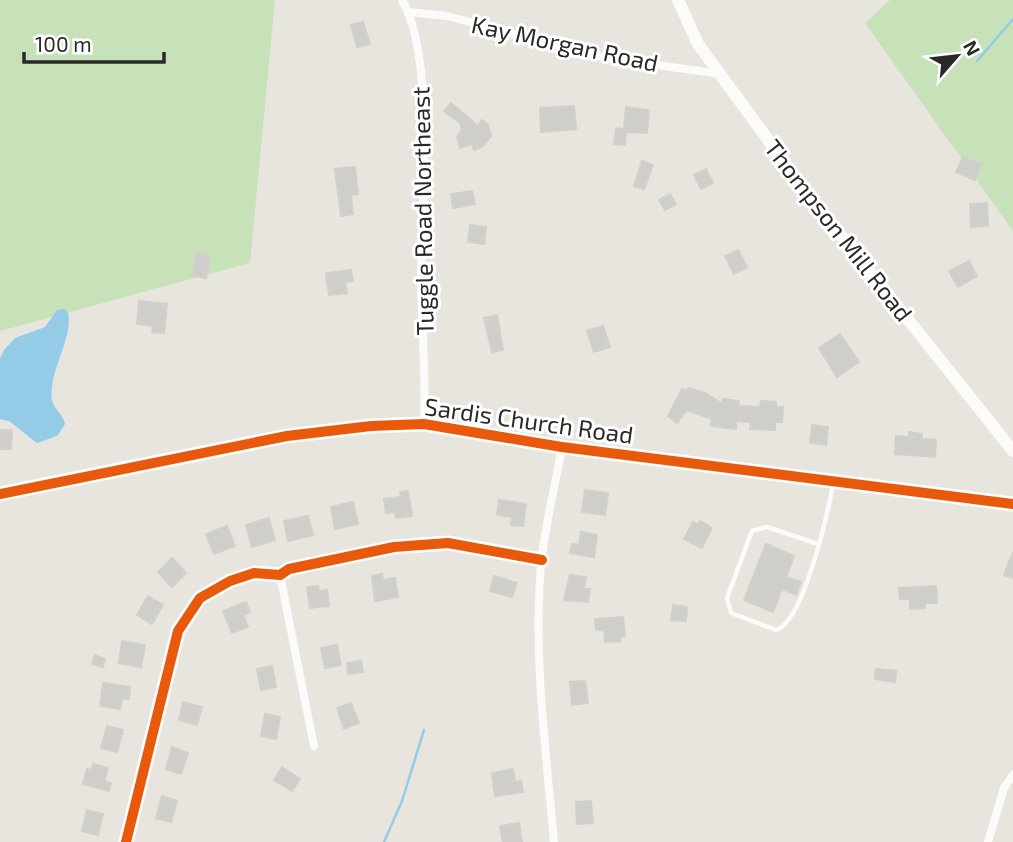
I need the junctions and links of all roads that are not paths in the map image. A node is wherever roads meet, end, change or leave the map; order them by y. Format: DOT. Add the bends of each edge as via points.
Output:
graph roads {
  1 [pos="402,0"];
  2 [pos="678,0"];
  3 [pos="409,12"];
  4 [pos="721,74"];
  5 [pos="424,424"];
  6 [pos="562,447"];
  7 [pos="1013,451"];
  8 [pos="833,482"];
  9 [pos="0,494"];
  10 [pos="1013,504"];
  11 [pos="818,544"];
  12 [pos="541,560"];
  13 [pos="281,575"];
  14 [pos="314,746"];
  15 [pos="1013,775"];
  16 [pos="126,842"];
  17 [pos="554,842"];
  18 [pos="988,842"];
  1 -- 3 [label="street, Tuggle Road Northeast"];
  2 -- 4 [label="street, Thompson Mill Road" via="698,44"];
  3 -- 4 [label="street, Kay Morgan Road" via="447,16 606,58"];
  3 -- 5 [label="street, Tuggle Road Northeast" via="417,42 423,109"];
  4 -- 7 [label="street, Thompson Mill Road" via="804,189"];
  5 -- 6 [label="street, Sardis Church Road"];
  5 -- 9 [label="street, Sardis Church Road" via="287,436"];
  6 -- 8 [label="street, Sardis Church Road"];
  6 -- 12 [label="street"];
  8 -- 10 [label="street, Sardis Church Road"];
  8 -- 11 [label="lane"];
  11 -- 11 [label="lane" via="798,607 782,628 731,613 727,598 752,531 767,527"];
  12 -- 13 [label="street" via="448,543 394,547 289,569"];
  12 -- 17 [label="street" via="538,663"];
  13 -- 14 [label="street"];
  13 -- 16 [label="street" via="254,573 230,581 200,598 178,631"];
  15 -- 18 [label="street" via="1003,788"];
}
